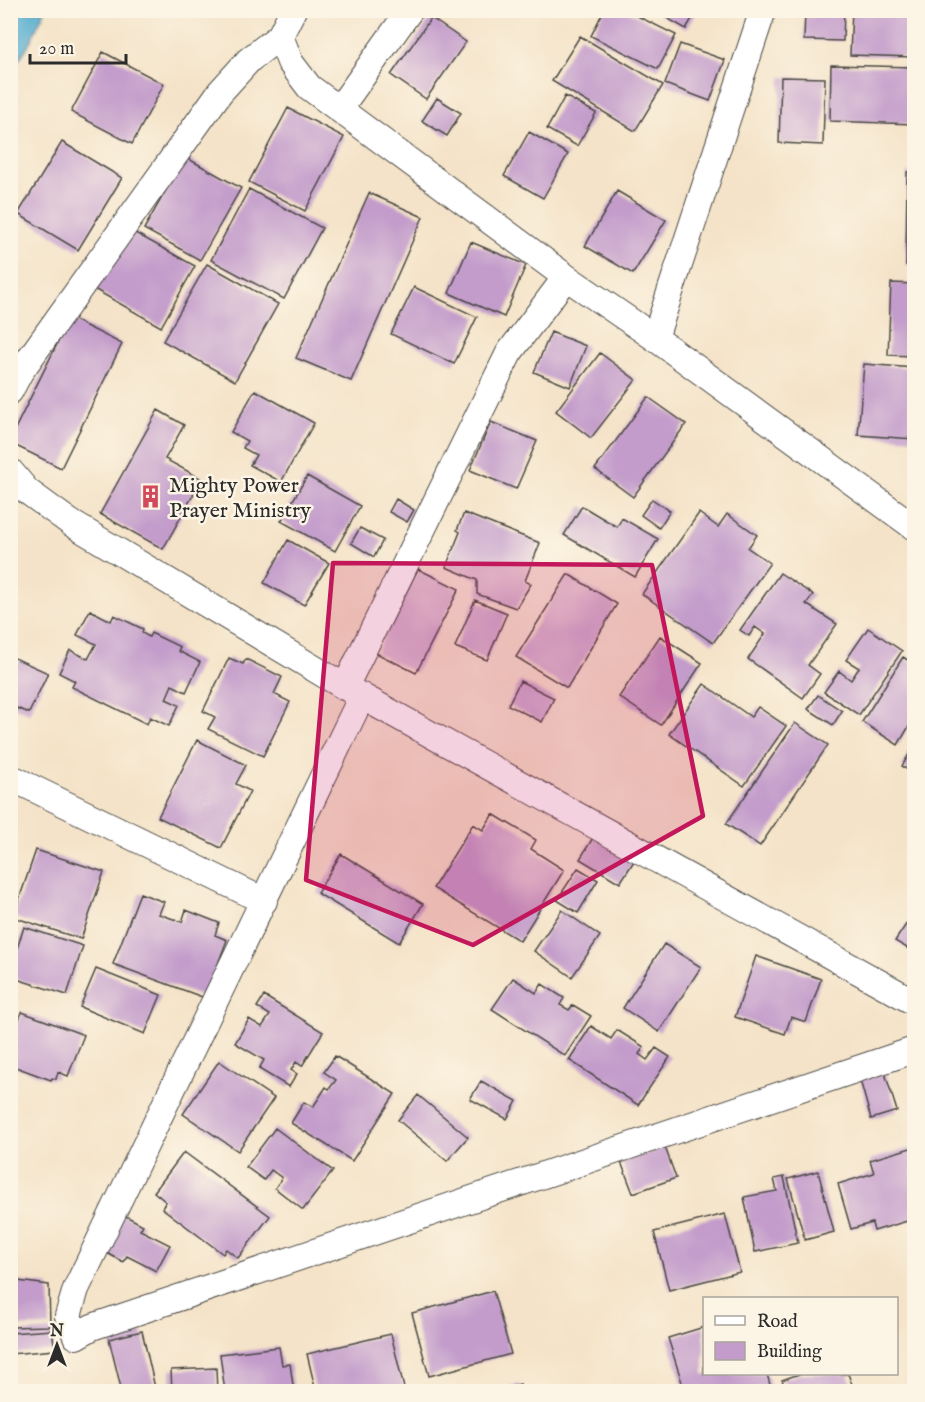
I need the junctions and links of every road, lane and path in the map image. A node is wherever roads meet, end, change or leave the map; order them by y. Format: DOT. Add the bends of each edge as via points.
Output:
graph roads {
  1 [pos="293,10"];
  2 [pos="410,10"];
  3 [pos="763,10"];
  4 [pos="280,36"];
  5 [pos="339,109"];
  6 [pos="566,277"];
  7 [pos="655,338"];
  8 [pos="10,391"];
  9 [pos="10,471"];
  10 [pos="915,527"];
  11 [pos="354,691"];
  12 [pos="16,780"];
  13 [pos="264,901"];
  14 [pos="915,1002"];
  15 [pos="915,1050"];
  1 -- 4 [label="street"];
  2 -- 5 [label="street"];
  3 -- 7 [label="street"];
  4 -- 5 [label="street" via="290,62 309,87"];
  4 -- 8 [label="street" via="249,60 220,92"];
  5 -- 6 [label="street"];
  6 -- 7 [label="street"];
  6 -- 11 [label="street" via="509,353"];
  7 -- 10 [label="street"];
  9 -- 11 [label="street" via="27,491 71,523"];
  11 -- 13 [label="street"];
  11 -- 14 [label="street"];
  12 -- 13 [label="street"];
  13 -- 15 [label="street" via="76,1289 68,1316 76,1336 103,1323"];
}
